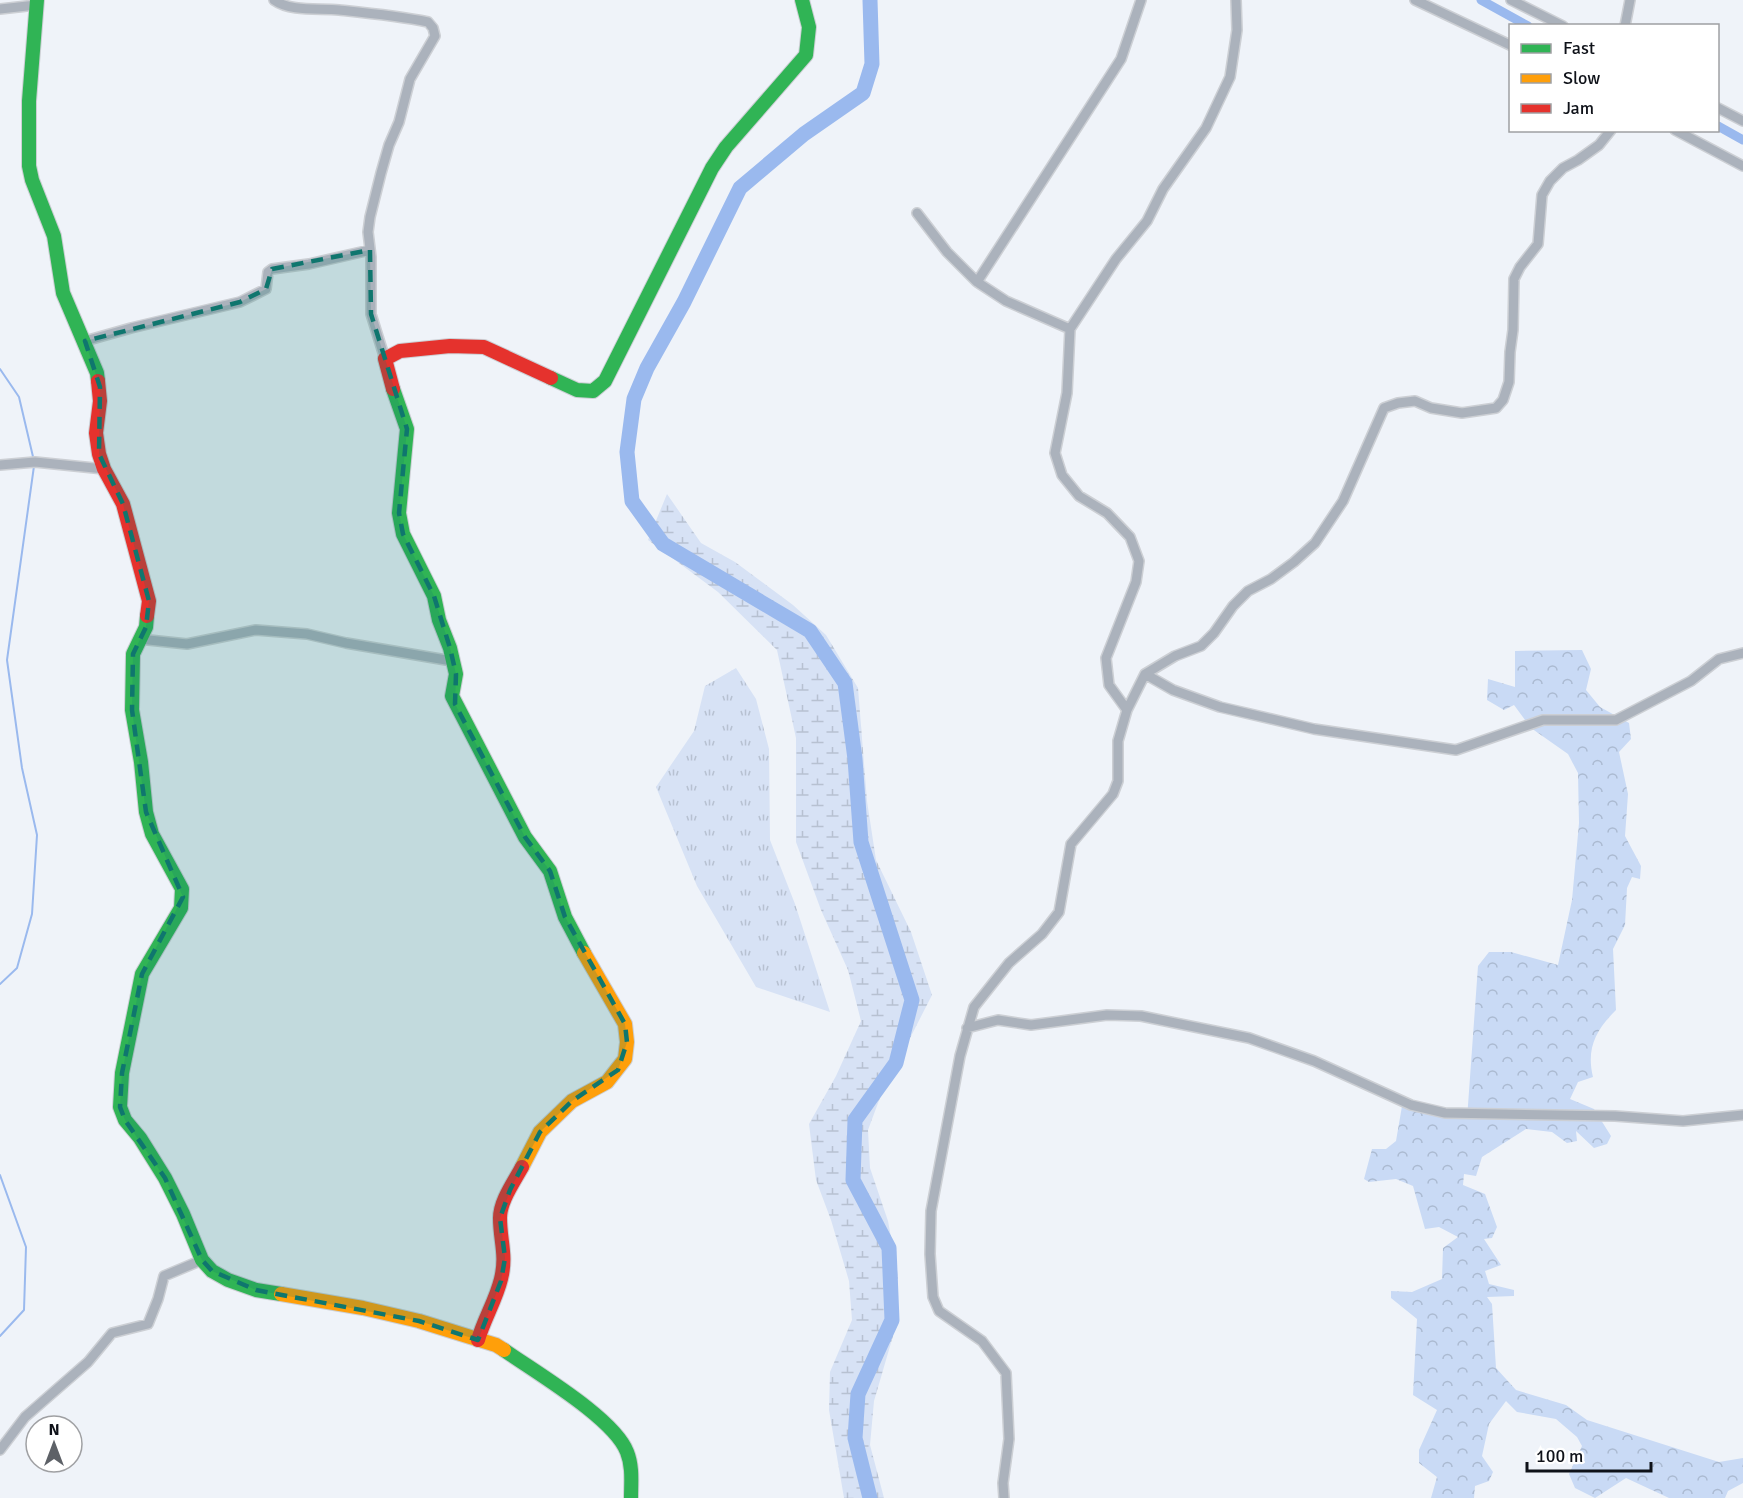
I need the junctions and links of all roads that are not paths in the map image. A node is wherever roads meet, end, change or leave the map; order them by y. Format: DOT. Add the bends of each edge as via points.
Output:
graph roads {
  1 [pos="274,0"];
  2 [pos="802,0"];
  3 [pos="1141,0"];
  4 [pos="1236,0"];
  5 [pos="1415,0"];
  6 [pos="1511,0"];
  7 [pos="1630,0"];
  8 [pos="37,3"];
  9 [pos="0,9"];
  10 [pos="1559,24"];
  11 [pos="1625,24"];
  12 [pos="1509,45"];
  13 [pos="1719,109"];
  14 [pos="1743,121"];
  15 [pos="1609,132"];
  16 [pos="1679,132"];
  17 [pos="1743,166"];
  18 [pos="917,213"];
  19 [pos="370,250"];
  20 [pos="976,282"];
  21 [pos="1070,329"];
  22 [pos="86,341"];
  23 [pos="385,358"];
  24 [pos="0,465"];
  25 [pos="104,469"];
  26 [pos="139,639"];
  27 [pos="1743,653"];
  28 [pos="453,661"];
  29 [pos="1145,674"];
  30 [pos="1127,710"];
  31 [pos="967,1028"];
  32 [pos="1743,1115"];
  33 [pos="202,1260"];
  34 [pos="478,1340"];
  35 [pos="0,1450"];
  36 [pos="631,1498"];
  37 [pos="1004,1498"];
  1 -- 19 [label="street" via="289,7 414,19 428,22 433,28 435,36 410,79 381,173 368,232"];
  2 -- 23 [label="street" via="810,25 806,55 721,154 598,388 577,390 484,347 400,351"];
  3 -- 20 [label="street" via="1121,58"];
  4 -- 21 [label="street" via="1237,30 1230,77 1206,128 1163,189 1147,221 1116,259"];
  5 -- 12 [label="street"];
  6 -- 10 [label="street"];
  7 -- 11 [label="street"];
  8 -- 9 [label="street"];
  8 -- 22 [label="street" via="28,101 29,166 54,236 63,293"];
  13 -- 14 [label="street"];
  15 -- 29 [label="street" via="1599,145 1563,168 1542,195 1538,244 1514,279 1509,382 1503,400 1496,408 1462,413 1415,401 1384,408 1343,501 1315,543 1271,579 1248,591 1201,646"];
  16 -- 17 [label="street"];
  18 -- 20 [label="street"];
  19 -- 22 [label="street" via="272,269 266,289 240,302"];
  19 -- 23 [label="street" via="371,314"];
  20 -- 21 [label="street" via="1006,301"];
  21 -- 30 [label="street" via="1067,393 1055,453 1062,476 1079,496 1107,513 1130,537 1139,561 1136,582 1106,658 1109,685"];
  22 -- 25 [label="street" via="100,387 96,433"];
  23 -- 28 [label="street" via="407,429 399,513 403,534 434,596"];
  24 -- 25 [label="street" via="35,462"];
  25 -- 26 [label="street" via="123,504 149,601 146,627"];
  26 -- 28 [label="street" via="187,644 256,630 307,634"];
  26 -- 33 [label="street" via="133,654 132,710 146,812 152,834 183,897 181,908 142,974 122,1073 120,1107 165,1178"];
  27 -- 29 [label="street" via="1719,659 1691,681 1616,720 1543,720 1456,750 1314,729 1220,707 1173,690"];
  28 -- 34 [label="street" via="454,704 525,837 550,872 565,917 625,1024 627,1042 625,1059 607,1082 572,1101 540,1132 510,1190 500,1218 505,1258 501,1281"];
  29 -- 30 [label="street"];
  30 -- 31 [label="street" via="1118,741 1118,781 1113,794 1071,844 1059,912 990,986 974,1007"];
  31 -- 32 [label="street" via="998,1020 1031,1025 1107,1015 1141,1016 1249,1038 1314,1061 1411,1105 1445,1113 1683,1120"];
  31 -- 37 [label="street" via="931,1211 933,1297 939,1311 982,1341 1006,1373 1009,1440"];
  33 -- 34 [label="street" via="228,1280 256,1290 408,1318"];
  33 -- 35 [label="street" via="164,1276 148,1324 112,1333 88,1362 26,1417"];
  34 -- 36 [label="street" via="496,1345 515,1358 615,1434 627,1451"];
}
